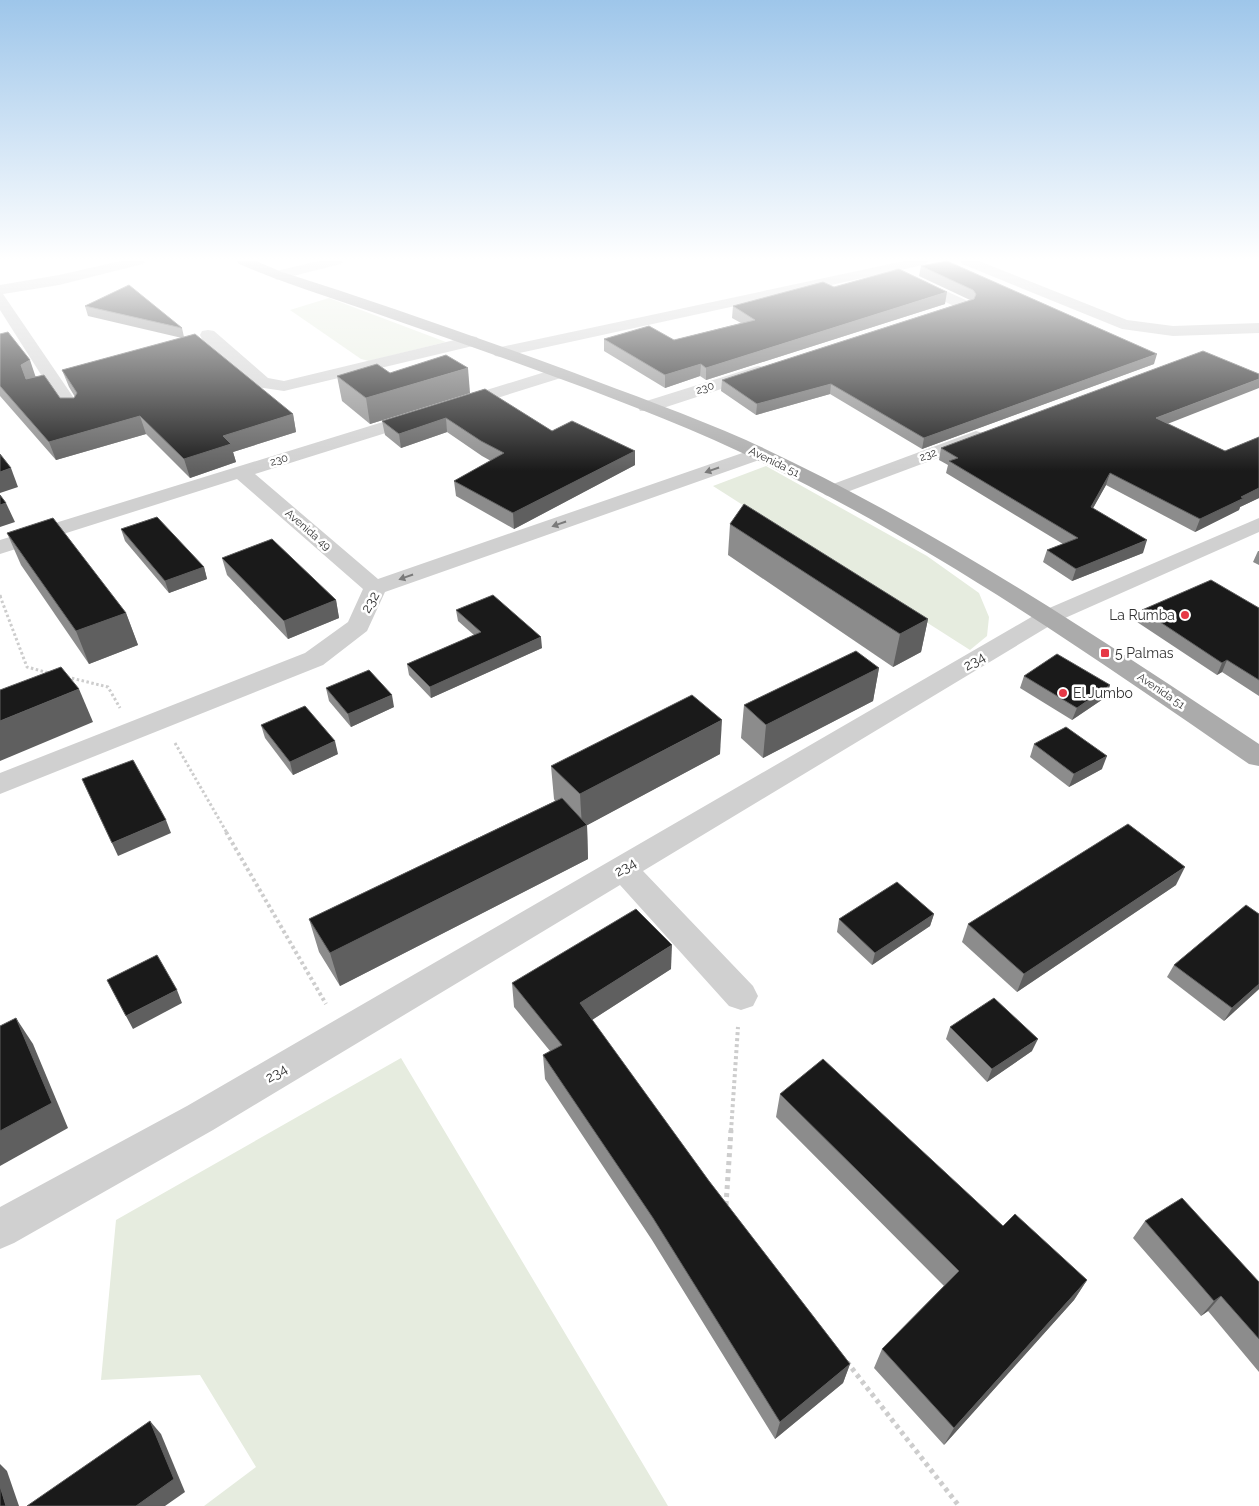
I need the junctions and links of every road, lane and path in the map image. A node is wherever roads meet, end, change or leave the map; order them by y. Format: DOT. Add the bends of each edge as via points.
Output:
graph roads {
  1 [pos="22,331"];
  2 [pos="440,331"];
  3 [pos="596,331"];
  4 [pos="1161,331"];
  5 [pos="1185,331"];
  6 [pos="208,335"];
  7 [pos="471,342"];
  8 [pos="501,352"];
  9 [pos="777,365"];
  10 [pos="558,373"];
  11 [pos="647,407"];
  12 [pos="73,410"];
  13 [pos="989,432"];
  14 [pos="758,454"];
  15 [pos="241,472"];
  16 [pos="832,491"];
  17 [pos="1259,524"];
  18 [pos="0,547"];
  19 [pos="375,588"];
  20 [pos="0,595"];
  21 [pos="1048,617"];
  22 [pos="54,674"];
  23 [pos="63,676"];
  24 [pos="161,719"];
  25 [pos="134,730"];
  26 [pos="1259,757"];
  27 [pos="0,784"];
  28 [pos="623,869"];
  29 [pos="740,996"];
  30 [pos="343,1034"];
  31 [pos="730,1211"];
  32 [pos="0,1229"];
  33 [pos="844,1359"];
  34 [pos="959,1506"];
  1 -- 12 [label="street"];
  2 -- 7 [label="main road, Avenida 51"];
  3 -- 8 [label="street"];
  4 -- 5 [label="street"];
  6 -- 7 [label="street" via="263,383 284,386"];
  7 -- 8 [label="main road, Avenida 51"];
  8 -- 10 [label="main road, Avenida 51"];
  9 -- 11 [label="street, 230"];
  10 -- 11 [label="main road, Avenida 51"];
  10 -- 15 [label="street, 230"];
  11 -- 14 [label="main road, Avenida 51"];
  13 -- 16 [label="street, 232"];
  14 -- 16 [label="main road, Avenida 51"];
  14 -- 19 [label="street, 232, one-way"];
  15 -- 18 [label="street, 230"];
  15 -- 19 [label="street, Avenida 49"];
  16 -- 21 [label="main road, Avenida 51"];
  17 -- 21 [label="street, 234"];
  19 -- 24 [label="street, 232" via="358,626 314,659"];
  20 -- 22 [label="path" via="27,668"];
  21 -- 26 [label="main road, Avenida 51"];
  21 -- 28 [label="street, 234"];
  23 -- 25 [label="path" via="108,687"];
  24 -- 25 [label="street, 232"];
  24 -- 30 [label="path"];
  25 -- 27 [label="street, 232"];
  28 -- 29 [label="street"];
  28 -- 30 [label="street, 234"];
  29 -- 31 [label="path" via="724,1204"];
  30 -- 32 [label="street, 234"];
  33 -- 34 [label="path"];
}
